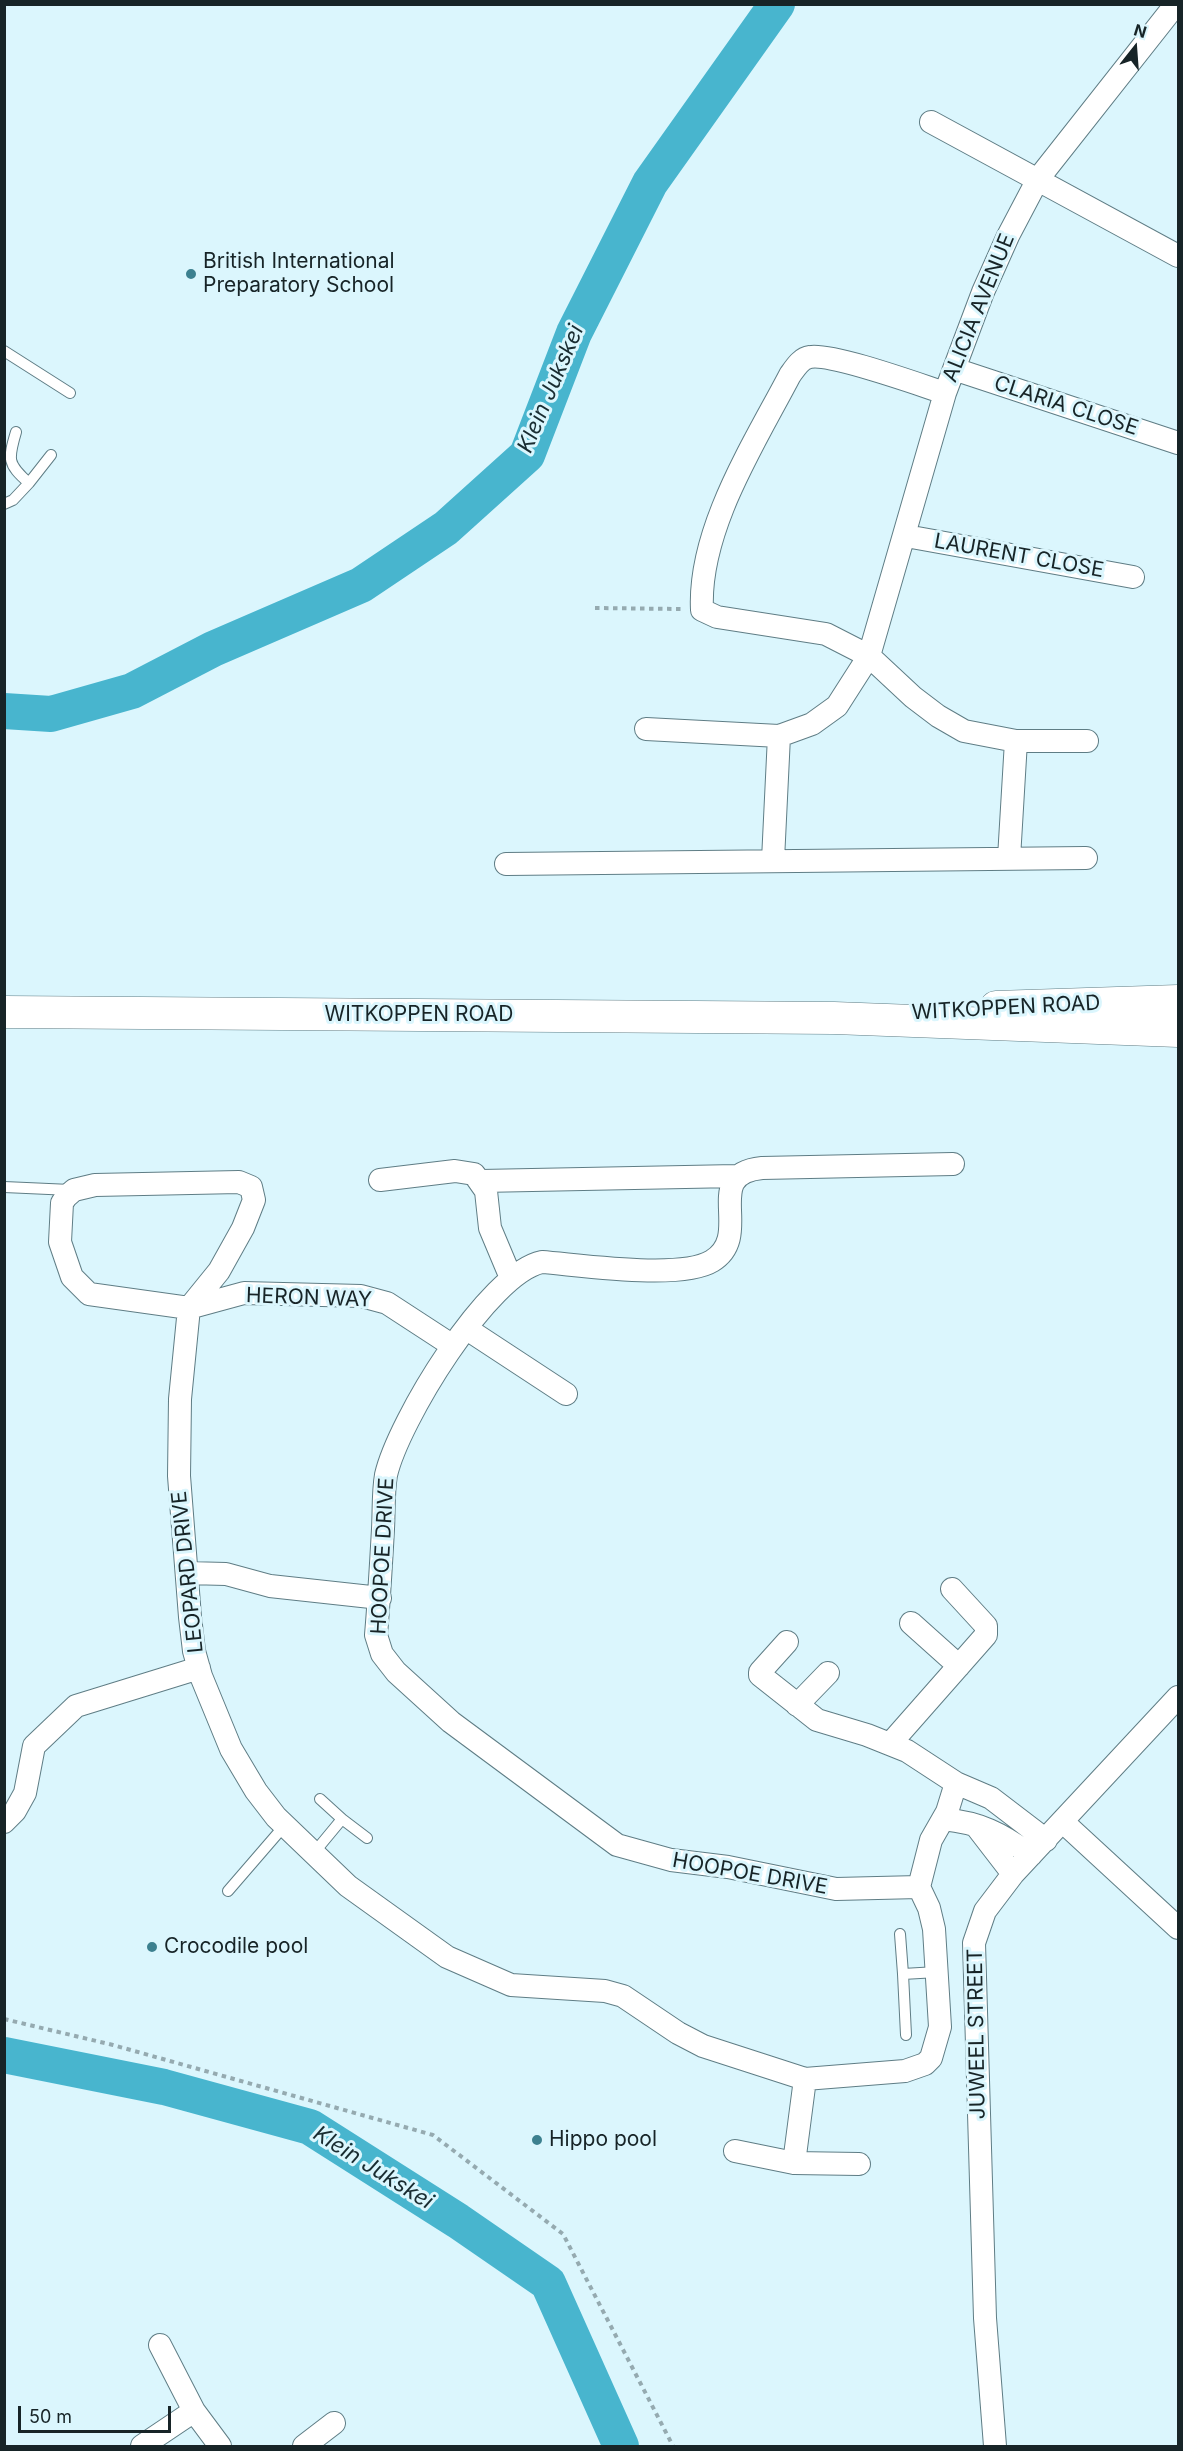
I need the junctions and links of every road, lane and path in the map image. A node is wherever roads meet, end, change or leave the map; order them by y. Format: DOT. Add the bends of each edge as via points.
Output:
graph roads {
  1 [pos="1176,9"];
  2 [pos="931,122"];
  3 [pos="1038,179"];
  4 [pos="1179,256"];
  5 [pos="4,351"];
  6 [pos="954,369"];
  7 [pos="70,393"];
  8 [pos="945,393"];
  9 [pos="16,432"];
  10 [pos="1179,443"];
  11 [pos="51,455"];
  12 [pos="29,483"];
  13 [pos="4,504"];
  14 [pos="906,536"];
  15 [pos="1133,576"];
  16 [pos="595,608"];
  17 [pos="702,610"];
  18 [pos="869,656"];
  19 [pos="646,729"];
  20 [pos="779,736"];
  21 [pos="1016,741"];
  22 [pos="1087,741"];
  23 [pos="1009,858"];
  24 [pos="1086,858"];
  25 [pos="773,860"];
  26 [pos="506,864"];
  27 [pos="1179,1001"];
  28 [pos="4,1012"];
  29 [pos="834,1018"];
  30 [pos="1179,1031"];
  31 [pos="953,1164"];
  32 [pos="736,1176"];
  33 [pos="380,1180"];
  34 [pos="481,1181"];
  35 [pos="4,1187"];
  36 [pos="84,1188"];
  37 [pos="512,1278"];
  38 [pos="189,1308"];
  39 [pos="467,1329"];
  40 [pos="453,1347"];
  41 [pos="566,1394"];
  42 [pos="187,1572"];
  43 [pos="952,1589"];
  44 [pos="380,1598"];
  45 [pos="911,1623"];
  46 [pos="787,1642"];
  47 [pos="959,1666"];
  48 [pos="199,1668"];
  49 [pos="828,1673"];
  50 [pos="1179,1697"];
  51 [pos="797,1705"];
  52 [pos="890,1744"];
  53 [pos="956,1783"];
  54 [pos="320,1799"];
  55 [pos="342,1819"];
  56 [pos="943,1819"];
  57 [pos="4,1822"];
  58 [pos="973,1822"];
  59 [pos="1063,1822"];
  60 [pos="285,1825"];
  61 [pos="367,1838"];
  62 [pos="1039,1847"];
  63 [pos="313,1854"];
  64 [pos="1013,1874"];
  65 [pos="919,1887"];
  66 [pos="228,1891"];
  67 [pos="1179,1928"];
  68 [pos="900,1934"];
  69 [pos="937,1972"];
  70 [pos="903,1974"];
  71 [pos="4,2019"];
  72 [pos="906,2035"];
  73 [pos="805,2079"];
  74 [pos="735,2151"];
  75 [pos="794,2163"];
  76 [pos="859,2164"];
  77 [pos="160,2345"];
  78 [pos="194,2411"];
  79 [pos="334,2423"];
  80 [pos="142,2446"];
  81 [pos="220,2446"];
  82 [pos="304,2446"];
  83 [pos="673,2446"];
  84 [pos="995,2446"];
  1 -- 3 [label="street, ALICIA AVENUE"];
  2 -- 3 [label="street"];
  3 -- 4 [label="street"];
  3 -- 6 [label="street, ALICIA AVENUE" via="994,266"];
  5 -- 7 [label="lane"];
  6 -- 8 [label="street, ALICIA AVENUE"];
  6 -- 10 [label="street, CLARIA CLOSE"];
  8 -- 14 [label="street, ALICIA AVENUE"];
  8 -- 17 [label="street" via="840,361 817,357 802,360 787,380 717,526 704,567"];
  9 -- 12 [label="lane" via="9,457"];
  11 -- 12 [label="lane"];
  12 -- 13 [label="lane" via="14,500"];
  14 -- 15 [label="street, LAURENT CLOSE"];
  14 -- 18 [label="street, ALICIA AVENUE"];
  16 -- 17 [label="path"];
  17 -- 18 [label="street" via="717,617 826,633"];
  18 -- 20 [label="street, ALICIA AVENUE" via="837,706 812,724"];
  18 -- 21 [label="street" via="913,697 951,724 986,737"];
  19 -- 20 [label="street"];
  20 -- 25 [label="street"];
  21 -- 22 [label="street"];
  21 -- 23 [label="street"];
  23 -- 24 [label="street"];
  23 -- 25 [label="street"];
  25 -- 26 [label="street"];
  27 -- 29 [label="main road, WITKOPPEN ROAD" via="1009,1006"];
  28 -- 29 [label="main road, WITKOPPEN ROAD"];
  29 -- 30 [label="main road, WITKOPPEN ROAD"];
  31 -- 32 [label="street" via="762,1168"];
  32 -- 34 [label="street"];
  32 -- 37 [label="street, HOOPOE DRIVE" via="728,1240 718,1257 696,1267 659,1270 542,1262 524,1268"];
  33 -- 34 [label="street" via="455,1171 474,1174"];
  34 -- 37 [label="street" via="486,1191 490,1228"];
  35 -- 36 [label="lane"];
  36 -- 38 [label="street" via="62,1203 60,1242 66,1267 80,1288 103,1298"];
  36 -- 38 [label="street" via="239,1182 250,1187 254,1200 243,1228 219,1271"];
  37 -- 39 [label="street, HOOPOE DRIVE"];
  38 -- 40 [label="street, HERON WAY" via="244,1293 362,1296 387,1303"];
  38 -- 42 [label="street, LEOPARD DRIVE" via="178,1454"];
  39 -- 40 [label="street, HOOPOE DRIVE"];
  39 -- 41 [label="street"];
  40 -- 44 [label="street, HOOPOE DRIVE" via="432,1378 389,1462"];
  42 -- 44 [label="street" via="226,1574 270,1586"];
  42 -- 48 [label="street, LEOPARD DRIVE"];
  43 -- 47 [label="street" via="987,1630"];
  44 -- 65 [label="street, HOOPOE DRIVE" via="376,1635 379,1649 396,1672 451,1722 617,1845 670,1860 729,1866 836,1889"];
  45 -- 47 [label="street"];
  46 -- 51 [label="street" via="761,1668 760,1676"];
  47 -- 52 [label="street"];
  48 -- 57 [label="street" via="76,1706 34,1746 26,1793"];
  48 -- 60 [label="street, LEOPARD DRIVE" via="231,1749 256,1791"];
  49 -- 51 [label="street"];
  50 -- 59 [label="street, JUWEEL STREET"];
  51 -- 52 [label="street" via="826,1724"];
  52 -- 53 [label="street"];
  53 -- 56 [label="street"];
  53 -- 62 [label="street" via="991,1798"];
  54 -- 55 [label="lane"];
  55 -- 61 [label="lane"];
  55 -- 63 [label="lane"];
  56 -- 58 [label="street"];
  56 -- 65 [label="street" via="931,1840"];
  58 -- 62 [label="street" via="1011,1841"];
  58 -- 64 [label="street"];
  59 -- 62 [label="street, JUWEEL STREET"];
  59 -- 67 [label="street"];
  60 -- 63 [label="street, LEOPARD DRIVE"];
  60 -- 66 [label="lane"];
  62 -- 64 [label="street, JUWEEL STREET"];
  63 -- 73 [label="street, LEOPARD DRIVE" via="348,1886 436,1951 467,1967 511,1985 605,1991 623,1996 703,2046"];
  64 -- 84 [label="street, JUWEEL STREET" via="985,1911 972,1954 985,2318"];
  65 -- 69 [label="street" via="934,1929"];
  68 -- 70 [label="lane"];
  69 -- 70 [label="lane"];
  69 -- 73 [label="street, LEOPARD DRIVE" via="939,2036 925,2064 905,2071"];
  70 -- 72 [label="lane"];
  71 -- 83 [label="path" via="113,2045 433,2135 563,2234"];
  73 -- 75 [label="street"];
  74 -- 75 [label="street"];
  75 -- 76 [label="street"];
  77 -- 78 [label="street"];
  78 -- 80 [label="street"];
  78 -- 81 [label="street"];
  79 -- 82 [label="street"];
}
